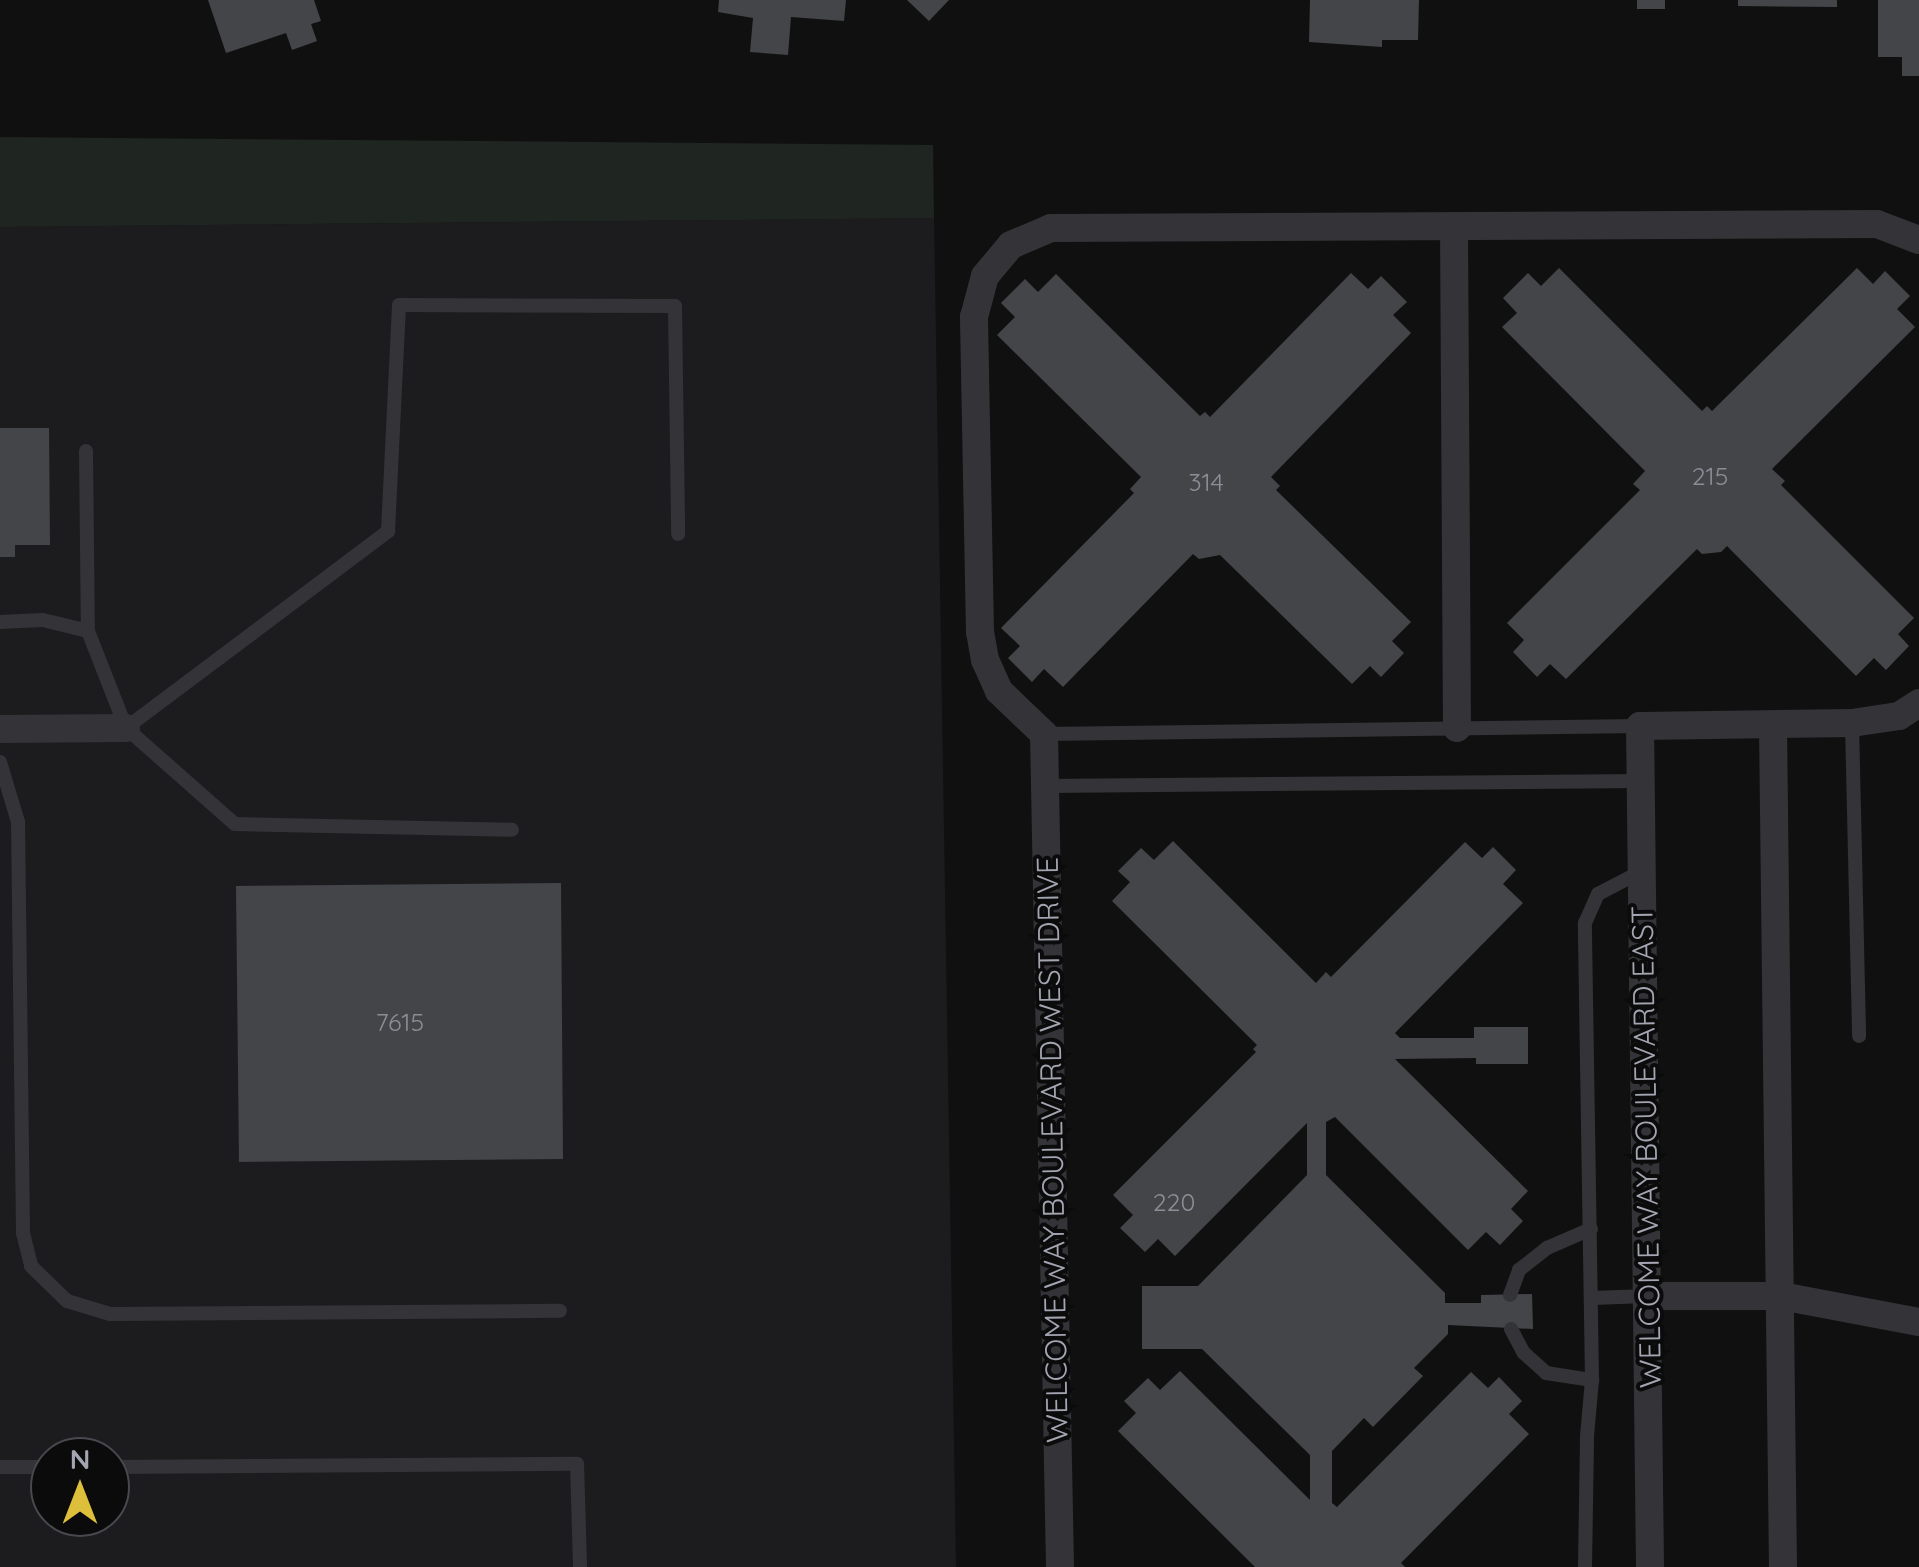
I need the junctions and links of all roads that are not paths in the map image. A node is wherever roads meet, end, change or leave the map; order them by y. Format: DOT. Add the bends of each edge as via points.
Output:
graph roads {
  1 [pos="1454,226"];
  2 [pos="1919,240"];
  3 [pos="86,451"];
  4 [pos="678,534"];
  5 [pos="0,622"];
  6 [pos="88,631"];
  7 [pos="1919,703"];
  8 [pos="1852,723"];
  9 [pos="1640,726"];
  10 [pos="1772,726"];
  11 [pos="126,728"];
  12 [pos="1456,728"];
  13 [pos="0,729"];
  14 [pos="1044,734"];
  15 [pos="0,762"];
  16 [pos="1641,780"];
  17 [pos="1045,786"];
  18 [pos="512,830"];
  19 [pos="1642,870"];
  20 [pos="1859,1036"];
  21 [pos="1591,1229"];
  22 [pos="1510,1295"];
  23 [pos="1648,1296"];
  24 [pos="1780,1296"];
  25 [pos="1592,1298"];
  26 [pos="560,1311"];
  27 [pos="1919,1322"];
  28 [pos="1512,1330"];
  29 [pos="1592,1380"];
  30 [pos="0,1467"];
  31 [pos="30,1467"];
  32 [pos="130,1467"];
  33 [pos="580,1567"];
  34 [pos="1060,1567"];
  35 [pos="1585,1567"];
  36 [pos="1650,1567"];
  37 [pos="1783,1567"];
  1 -- 2 [label="street" via="1877,224"];
  1 -- 12 [label="street"];
  1 -- 14 [label="street" via="1050,228 999,256 979,289 974,317 980,632 999,691"];
  3 -- 6 [label="lane"];
  4 -- 11 [label="lane" via="675,306 399,305 388,531"];
  5 -- 6 [label="lane" via="43,620"];
  6 -- 11 [label="lane"];
  7 -- 8 [label="street" via="1899,716"];
  8 -- 10 [label="street"];
  8 -- 20 [label="lane"];
  9 -- 10 [label="street"];
  9 -- 12 [label="lane"];
  9 -- 16 [label="street, WELCOME WAY BOULEVARD EAST"];
  10 -- 24 [label="street"];
  11 -- 13 [label="street"];
  11 -- 18 [label="lane" via="235,824"];
  12 -- 14 [label="lane"];
  14 -- 17 [label="street, WELCOME WAY BOULEVARD WEST DRIVE"];
  15 -- 26 [label="lane" via="18,822 23,1233 31,1266 66,1301 110,1314"];
  16 -- 17 [label="lane"];
  16 -- 19 [label="street, WELCOME WAY BOULEVARD EAST"];
  17 -- 34 [label="street, WELCOME WAY BOULEVARD WEST DRIVE"];
  19 -- 21 [label="lane" via="1598,894 1585,924"];
  19 -- 23 [label="street, WELCOME WAY BOULEVARD EAST"];
  21 -- 22 [label="lane" via="1546,1248 1519,1270"];
  21 -- 25 [label="lane"];
  23 -- 24 [label="street"];
  23 -- 25 [label="lane"];
  23 -- 36 [label="street, WELCOME WAY BOULEVARD EAST"];
  24 -- 27 [label="street"];
  24 -- 37 [label="street"];
  25 -- 29 [label="lane"];
  28 -- 29 [label="lane" via="1546,1373"];
  29 -- 35 [label="lane"];
  30 -- 31 [label="lane"];
  32 -- 33 [label="lane" via="577,1464"];
}
